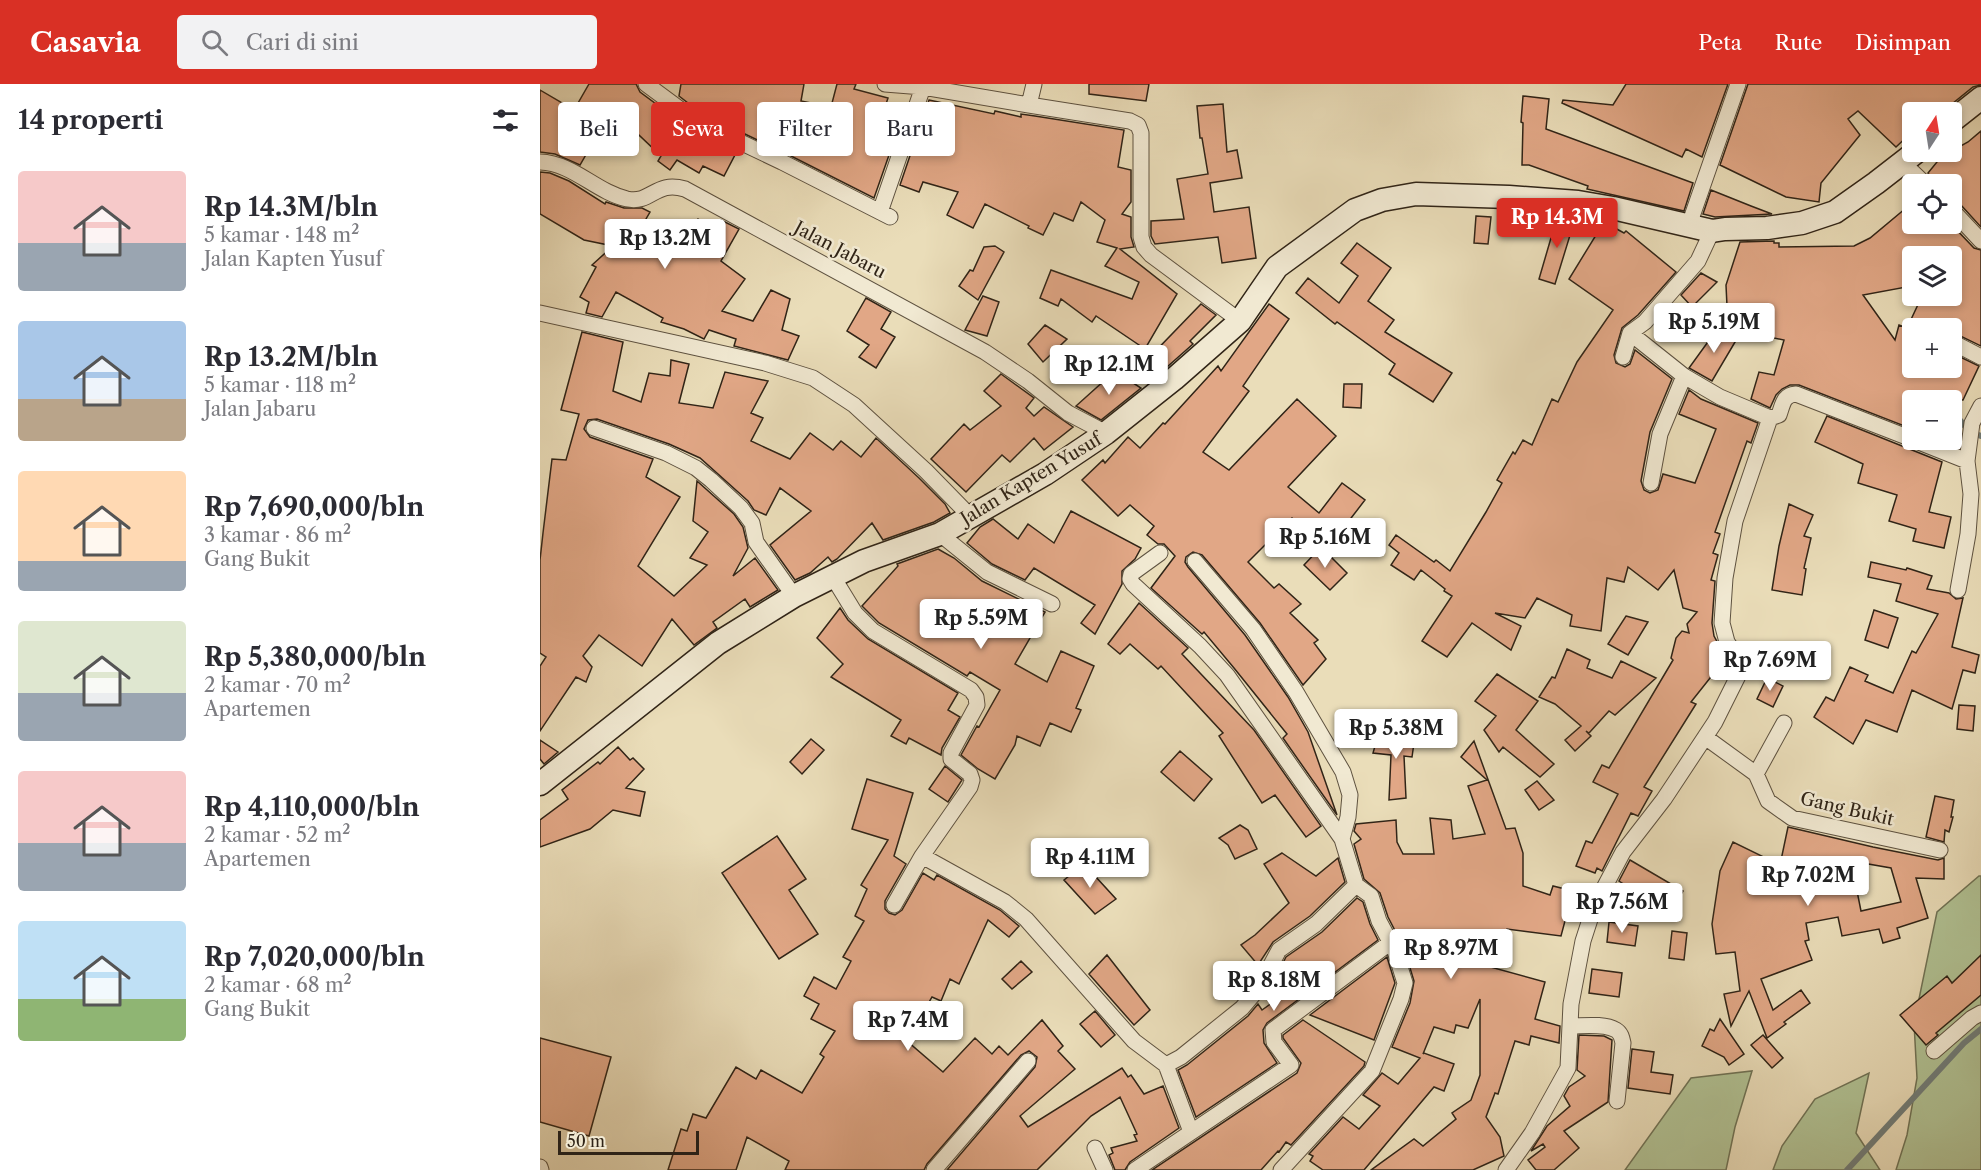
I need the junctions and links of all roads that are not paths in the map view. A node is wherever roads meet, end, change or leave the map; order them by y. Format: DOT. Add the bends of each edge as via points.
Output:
graph roads {
  1 [pos="646,84"];
  2 [pos="885,84"];
  3 [pos="1034,84"];
  4 [pos="1738,84"];
  5 [pos="923,86"];
  6 [pos="1981,98"];
  7 [pos="1029,105"];
  8 [pos="1962,113"];
  9 [pos="540,162"];
  10 [pos="1902,162"];
  11 [pos="1962,221"];
  12 [pos="1689,225"];
  13 [pos="1712,231"];
  14 [pos="1981,242"];
  15 [pos="540,313"];
  16 [pos="1240,321"];
  17 [pos="1630,333"];
  18 [pos="1962,347"];
  19 [pos="1623,357"];
  20 [pos="1981,357"];
  21 [pos="1684,376"];
  22 [pos="1981,406"];
  23 [pos="1770,418"];
  24 [pos="594,428"];
  25 [pos="1106,433"];
  26 [pos="1902,435"];
  27 [pos="1940,450"];
  28 [pos="1966,461"];
  29 [pos="1651,483"];
  30 [pos="1976,494"];
  31 [pos="970,516"];
  32 [pos="940,534"];
  33 [pos="1160,553"];
  34 [pos="1195,561"];
  35 [pos="833,577"];
  36 [pos="1958,590"];
  37 [pos="794,596"];
  38 [pos="1052,604"];
  39 [pos="1784,723"];
  40 [pos="1705,737"];
  41 [pos="1756,774"];
  42 [pos="540,784"];
  43 [pos="1342,839"];
  44 [pos="1940,850"];
  45 [pos="922,856"];
  46 [pos="1356,885"];
  47 [pos="894,905"];
  48 [pos="1392,942"];
  49 [pos="1981,1013"];
  50 [pos="1570,1026"];
  51 [pos="1934,1052"];
  52 [pos="1028,1061"];
  53 [pos="1167,1065"];
  54 [pos="1617,1101"];
  55 [pos="1191,1132"];
  56 [pos="1095,1148"];
  57 [pos="934,1170"];
  58 [pos="1105,1170"];
  59 [pos="1135,1170"];
  60 [pos="1281,1170"];
  61 [pos="1506,1170"];
  1 -- 5 [label="street" via="710,129 885,214"];
  2 -- 5 [label="street"];
  3 -- 7 [label="street"];
  4 -- 12 [label="street"];
  5 -- 7 [label="street"];
  6 -- 8 [label="main road"];
  7 -- 16 [label="street" via="1138,125 1144,247"];
  9 -- 25 [label="street, Jalan Jabaru" via="566,168 627,199 643,199 669,186 685,189 985,352 1068,413"];
  10 -- 13 [label="main road, Jalan Kapten Yusuf" via="1834,212 1778,227"];
  11 -- 14 [label="street"];
  12 -- 13 [label="main road, Jalan Kapten Yusuf"];
  12 -- 16 [label="main road, Jalan Kapten Yusuf" via="1578,202 1416,194 1382,200 1355,210 1277,267"];
  13 -- 17 [label="street" via="1698,261 1646,322"];
  15 -- 31 [label="street" via="765,363 813,378 854,405"];
  16 -- 25 [label="main road, Jalan Kapten Yusuf"];
  17 -- 19 [label="street"];
  17 -- 21 [label="street"];
  18 -- 20 [label="street"];
  21 -- 23 [label="street" via="1720,397"];
  21 -- 29 [label="street" via="1660,434"];
  22 -- 28 [label="street" via="1972,423"];
  23 -- 26 [label="street" via="1779,415 1784,399 1796,394"];
  23 -- 40 [label="street" via="1735,521 1725,578 1722,624 1727,642 1741,662 1741,670"];
  24 -- 37 [label="street" via="666,453 711,480 752,523 756,542"];
  25 -- 31 [label="main road, Jalan Kapten Yusuf" via="1045,474"];
  27 -- 28 [label="street"];
  28 -- 30 [label="street"];
  30 -- 36 [label="street"];
  31 -- 32 [label="main road, Jalan Kapten Yusuf"];
  32 -- 35 [label="main road, Jalan Kapten Yusuf" via="864,561"];
  32 -- 38 [label="street" via="987,572"];
  33 -- 43 [label="street" via="1131,574 1133,584 1227,675"];
  34 -- 43 [label="street" via="1253,629 1343,772 1350,795"];
  35 -- 37 [label="main road, Jalan Kapten Yusuf"];
  35 -- 45 [label="street" via="873,631 971,690 976,697 977,705 951,753 951,759 970,774 970,786"];
  37 -- 42 [label="main road, Jalan Kapten Yusuf" via="718,643"];
  39 -- 41 [label="street"];
  40 -- 41 [label="street"];
  40 -- 50 [label="street" via="1623,852 1594,907 1576,970"];
  41 -- 44 [label="street, Gang Bukit" via="1767,801 1792,818"];
  43 -- 46 [label="street"];
  45 -- 47 [label="street"];
  45 -- 53 [label="street" via="1016,909 1134,1041"];
  46 -- 48 [label="street" via="1371,896 1379,921"];
  46 -- 53 [label="street" via="1316,924 1279,950 1258,989 1242,1008"];
  48 -- 55 [label="street" via="1273,1030 1274,1042 1291,1065"];
  48 -- 60 [label="street" via="1405,984 1372,1071"];
  49 -- 51 [label="street"];
  50 -- 54 [label="street" via="1616,1029 1621,1035"];
  50 -- 61 [label="street" via="1565,1078"];
  52 -- 57 [label="street"];
  53 -- 55 [label="street"];
  55 -- 59 [label="street"];
  56 -- 58 [label="street"];
}
